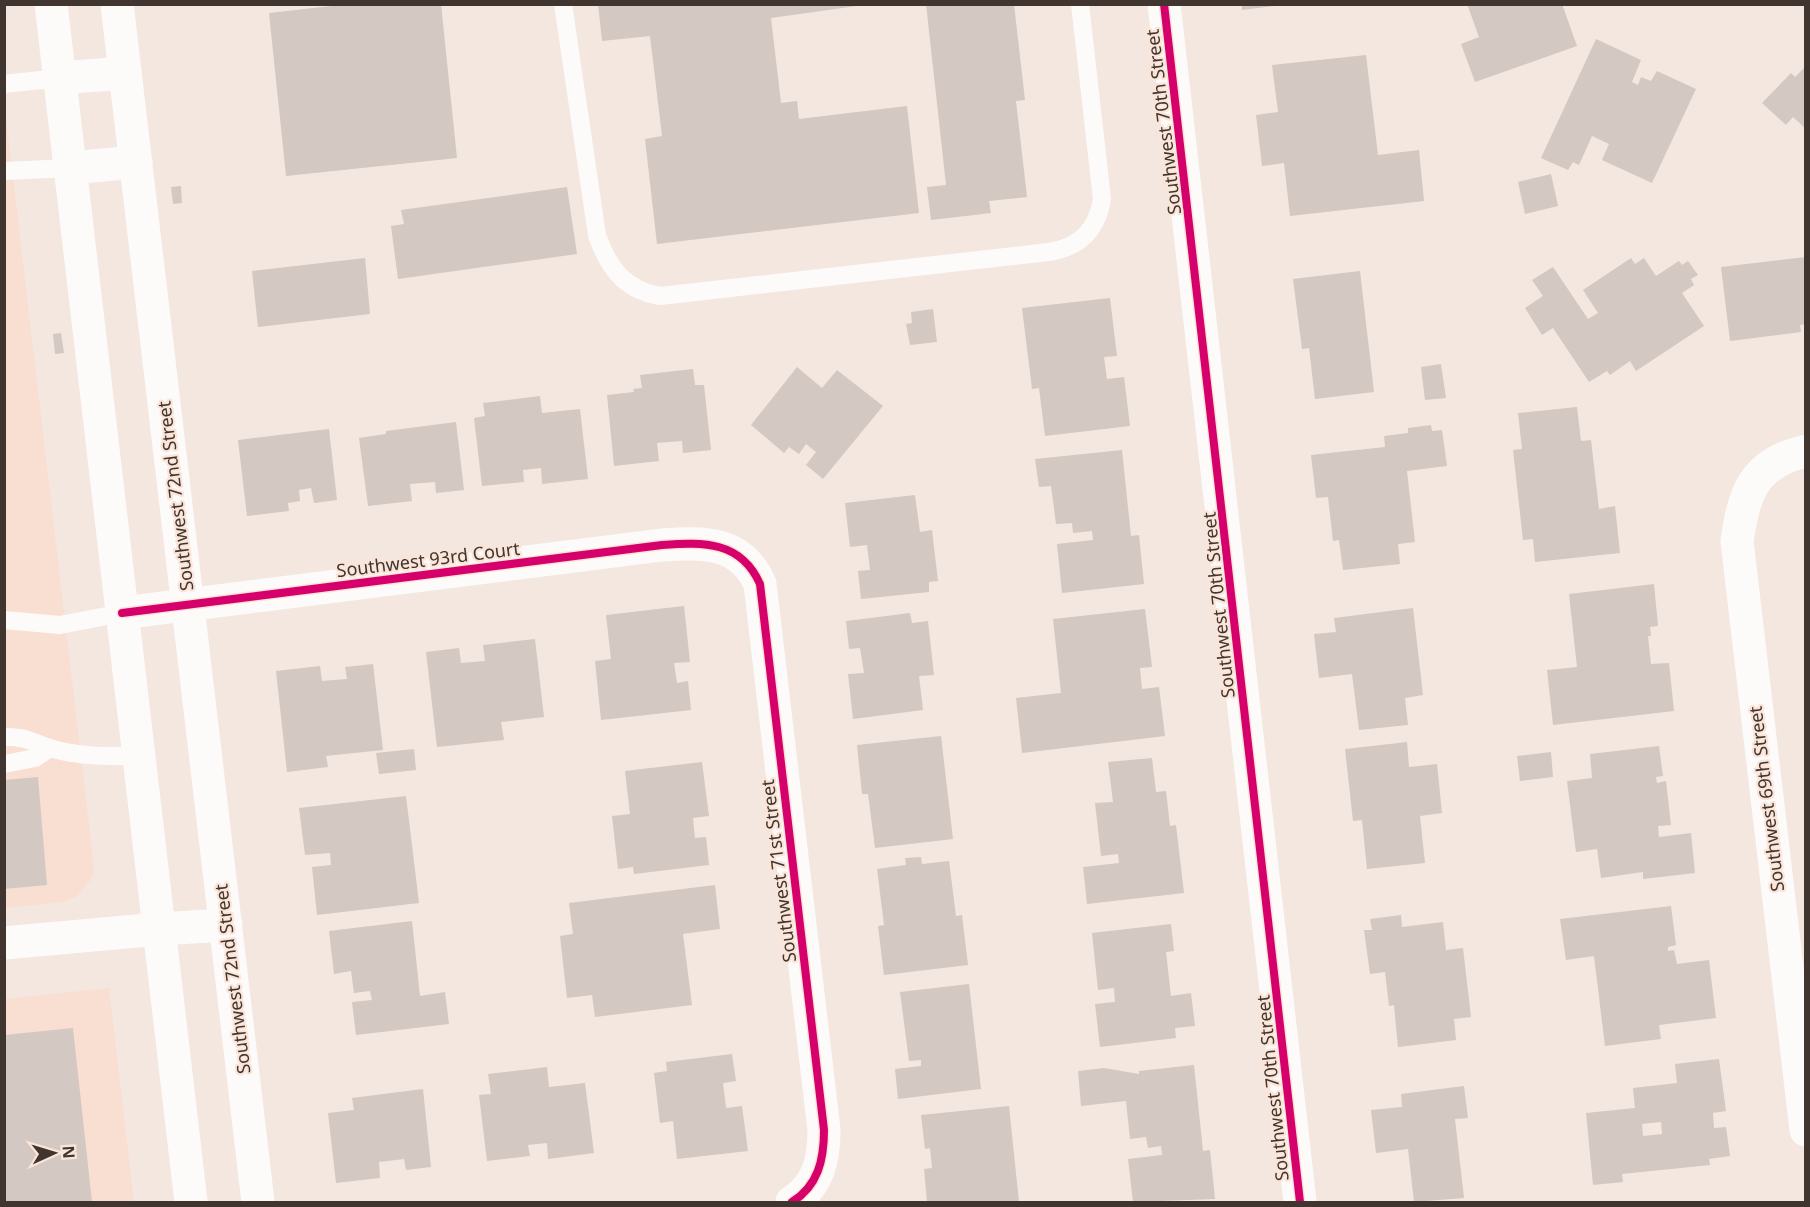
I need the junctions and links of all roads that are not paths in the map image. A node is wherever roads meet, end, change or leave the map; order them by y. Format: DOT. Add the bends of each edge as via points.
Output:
graph roads {
  1 [pos="51,4"];
  2 [pos="117,4"];
  3 [pos="563,4"];
  4 [pos="1080,4"];
  5 [pos="1164,4"];
  6 [pos="125,72"];
  7 [pos="60,78"];
  8 [pos="4,84"];
  9 [pos="136,162"];
  10 [pos="70,168"];
  11 [pos="4,171"];
  12 [pos="1806,451"];
  13 [pos="737,554"];
  14 [pos="187,604"];
  15 [pos="122,613"];
  16 [pos="4,620"];
  17 [pos="4,737"];
  18 [pos="50,748"];
  19 [pos="139,756"];
  20 [pos="4,764"];
  21 [pos="226,925"];
  22 [pos="159,929"];
  23 [pos="4,943"];
  24 [pos="1806,1130"];
  25 [pos="800,1196"];
  26 [pos="191,1203"];
  27 [pos="258,1203"];
  28 [pos="1300,1203"];
  1 -- 7 [label="street"];
  2 -- 6 [label="street, Southwest 72nd Street"];
  3 -- 4 [label="lane" via="597,235 616,274 638,290 660,296 1049,252 1078,243 1093,228 1101,199"];
  5 -- 28 [label="street, Southwest 70th Street"];
  6 -- 7 [label="street"];
  6 -- 9 [label="street, Southwest 72nd Street"];
  7 -- 8 [label="lane"];
  7 -- 10 [label="street"];
  9 -- 10 [label="street"];
  9 -- 14 [label="street, Southwest 72nd Street"];
  10 -- 11 [label="lane"];
  10 -- 15 [label="street"];
  12 -- 24 [label="street, Southwest 69th Street" via="1779,460 1760,473 1745,498 1737,541"];
  13 -- 14 [label="street, Southwest 93rd Court" via="699,544 662,545"];
  13 -- 25 [label="street, Southwest 71st Street" via="753,568 760,584 824,1130 822,1161"];
  14 -- 15 [label="street, Southwest 93rd Court"];
  14 -- 21 [label="street, Southwest 72nd Street"];
  15 -- 16 [label="lane" via="60,625"];
  15 -- 19 [label="street"];
  17 -- 18 [label="lane" via="22,736"];
  18 -- 19 [label="lane" via="93,756"];
  18 -- 20 [label="lane" via="35,758"];
  19 -- 22 [label="street"];
  21 -- 22 [label="street"];
  21 -- 27 [label="street, Southwest 72nd Street"];
  22 -- 23 [label="street"];
  22 -- 26 [label="street"];
}
